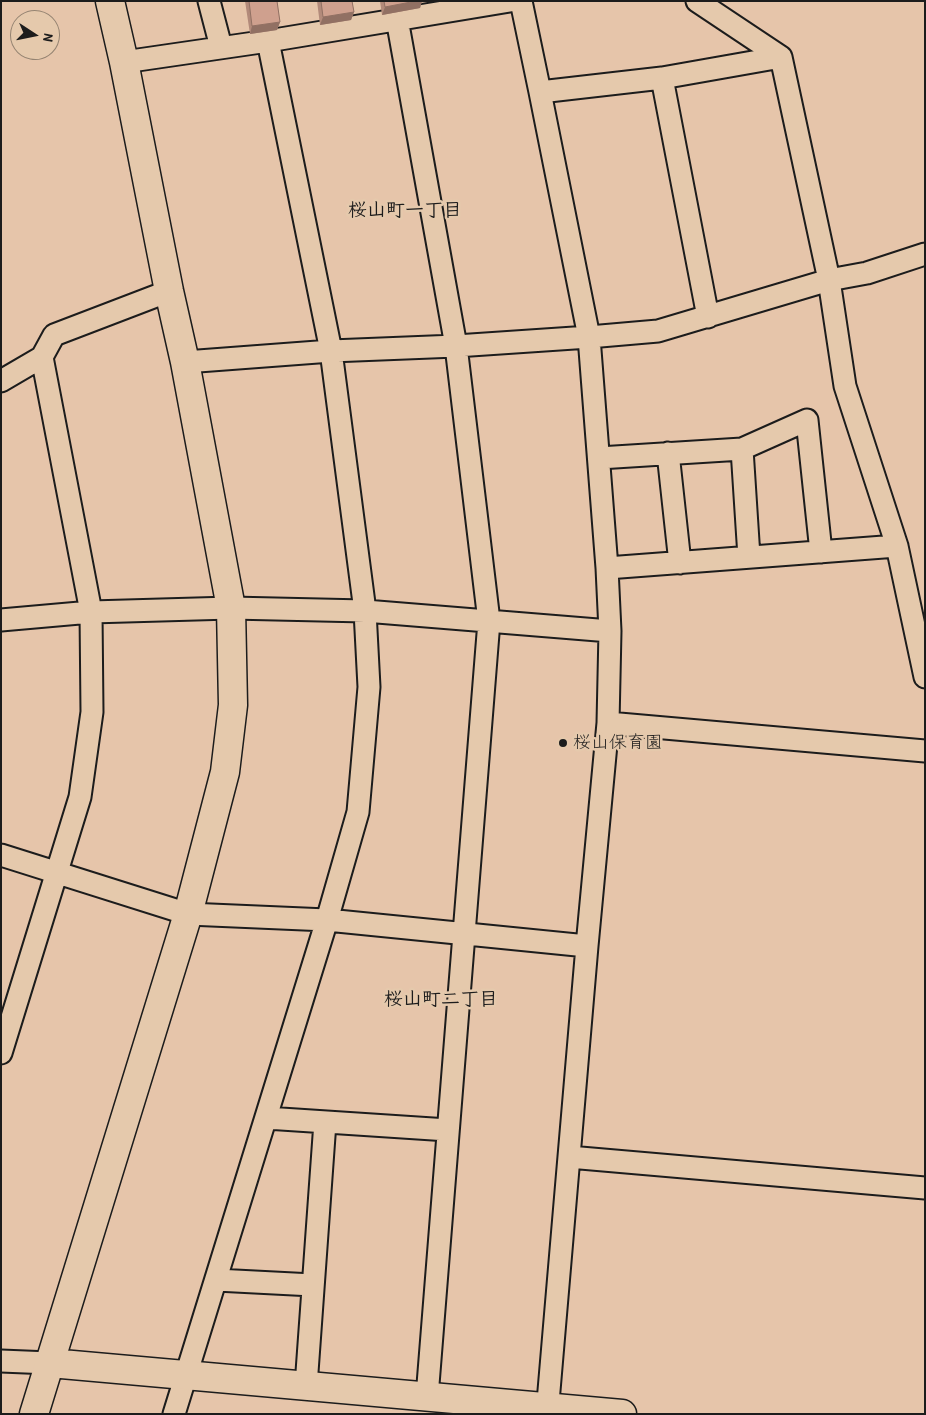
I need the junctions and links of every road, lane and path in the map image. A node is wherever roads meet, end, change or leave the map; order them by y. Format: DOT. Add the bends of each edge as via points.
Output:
graph roads {
  1 [pos="110,1"];
  2 [pos="209,1"];
  3 [pos="510,1"];
  4 [pos="520,1"];
  5 [pos="697,1"];
  6 [pos="397,19"];
  7 [pos="268,41"];
  8 [pos="221,47"];
  9 [pos="781,57"];
  10 [pos="124,62"];
  11 [pos="662,78"];
  12 [pos="540,92"];
  13 [pos="925,254"];
  14 [pos="829,280"];
  15 [pos="169,291"];
  16 [pos="708,317"];
  17 [pos="589,337"];
  18 [pos="456,346"];
  19 [pos="331,351"];
  20 [pos="42,357"];
  21 [pos="185,362"];
  22 [pos="1,381"];
  23 [pos="742,449"];
  24 [pos="668,453"];
  25 [pos="599,458"];
  26 [pos="897,546"];
  27 [pos="821,552"];
  28 [pos="749,557"];
  29 [pos="680,562"];
  30 [pos="607,568"];
  31 [pos="231,608"];
  32 [pos="366,611"];
  33 [pos="91,612"];
  34 [pos="1,620"];
  35 [pos="489,621"];
  36 [pos="610,631"];
  37 [pos="925,677"];
  38 [pos="608,723"];
  39 [pos="925,751"];
  40 [pos="1,855"];
  41 [pos="56,872"];
  42 [pos="188,914"];
  43 [pos="327,920"];
  44 [pos="464,934"];
  45 [pos="586,946"];
  46 [pos="1,1053"];
  47 [pos="266,1118"];
  48 [pos="325,1122"];
  49 [pos="448,1130"];
  50 [pos="568,1157"];
  51 [pos="925,1188"];
  52 [pos="216,1280"];
  53 [pos="313,1285"];
  54 [pos="1,1361"];
  55 [pos="50,1363"];
  56 [pos="186,1376"];
  57 [pos="306,1386"];
  58 [pos="428,1397"];
  59 [pos="547,1411"];
  60 [pos="34,1414"];
  61 [pos="174,1414"];
  62 [pos="622,1414"];
  1 -- 10 [label="street"];
  2 -- 8 [label="street"];
  3 -- 6 [label="street"];
  4 -- 12 [label="street"];
  5 -- 9 [label="street"];
  6 -- 7 [label="street"];
  6 -- 18 [label="street"];
  7 -- 8 [label="street"];
  7 -- 19 [label="street"];
  8 -- 10 [label="street"];
  9 -- 11 [label="street"];
  9 -- 14 [label="street"];
  10 -- 15 [label="street"];
  11 -- 12 [label="street"];
  11 -- 16 [label="street"];
  12 -- 17 [label="street"];
  13 -- 14 [label="street" via="867,273"];
  14 -- 16 [label="street"];
  14 -- 26 [label="street" via="845,386"];
  15 -- 20 [label="street" via="54,335"];
  15 -- 21 [label="street"];
  16 -- 17 [label="street" via="658,331"];
  17 -- 18 [label="street"];
  17 -- 25 [label="street"];
  18 -- 19 [label="street"];
  18 -- 35 [label="street"];
  19 -- 21 [label="street"];
  19 -- 32 [label="street"];
  20 -- 22 [label="street"];
  20 -- 33 [label="street"];
  21 -- 31 [label="street"];
  23 -- 24 [label="street"];
  23 -- 27 [label="street" via="807,420"];
  23 -- 28 [label="street"];
  24 -- 25 [label="street"];
  24 -- 29 [label="street"];
  25 -- 30 [label="street"];
  26 -- 27 [label="street"];
  26 -- 37 [label="street"];
  27 -- 28 [label="street"];
  28 -- 29 [label="street"];
  29 -- 30 [label="street"];
  30 -- 36 [label="street"];
  31 -- 32 [label="street"];
  31 -- 33 [label="street"];
  31 -- 42 [label="street" via="233,705 225,772"];
  32 -- 35 [label="street"];
  32 -- 43 [label="street" via="369,687 358,812"];
  33 -- 34 [label="street"];
  33 -- 41 [label="street" via="92,712 80,797"];
  35 -- 36 [label="street"];
  35 -- 44 [label="street"];
  36 -- 38 [label="street"];
  38 -- 39 [label="street"];
  38 -- 45 [label="street"];
  40 -- 41 [label="street"];
  41 -- 42 [label="street"];
  41 -- 46 [label="street"];
  42 -- 43 [label="street"];
  42 -- 55 [label="street"];
  43 -- 44 [label="street"];
  43 -- 47 [label="street"];
  44 -- 45 [label="street"];
  44 -- 49 [label="street"];
  45 -- 50 [label="street"];
  47 -- 48 [label="street"];
  47 -- 52 [label="street"];
  48 -- 49 [label="street"];
  48 -- 53 [label="street"];
  49 -- 58 [label="street"];
  50 -- 51 [label="street"];
  50 -- 59 [label="street"];
  52 -- 53 [label="street"];
  52 -- 56 [label="street"];
  53 -- 57 [label="street"];
  54 -- 55 [label="street"];
  55 -- 56 [label="street"];
  55 -- 60 [label="street"];
  56 -- 57 [label="street"];
  56 -- 61 [label="street"];
  57 -- 58 [label="street"];
  58 -- 59 [label="street"];
  59 -- 62 [label="street"];
}
